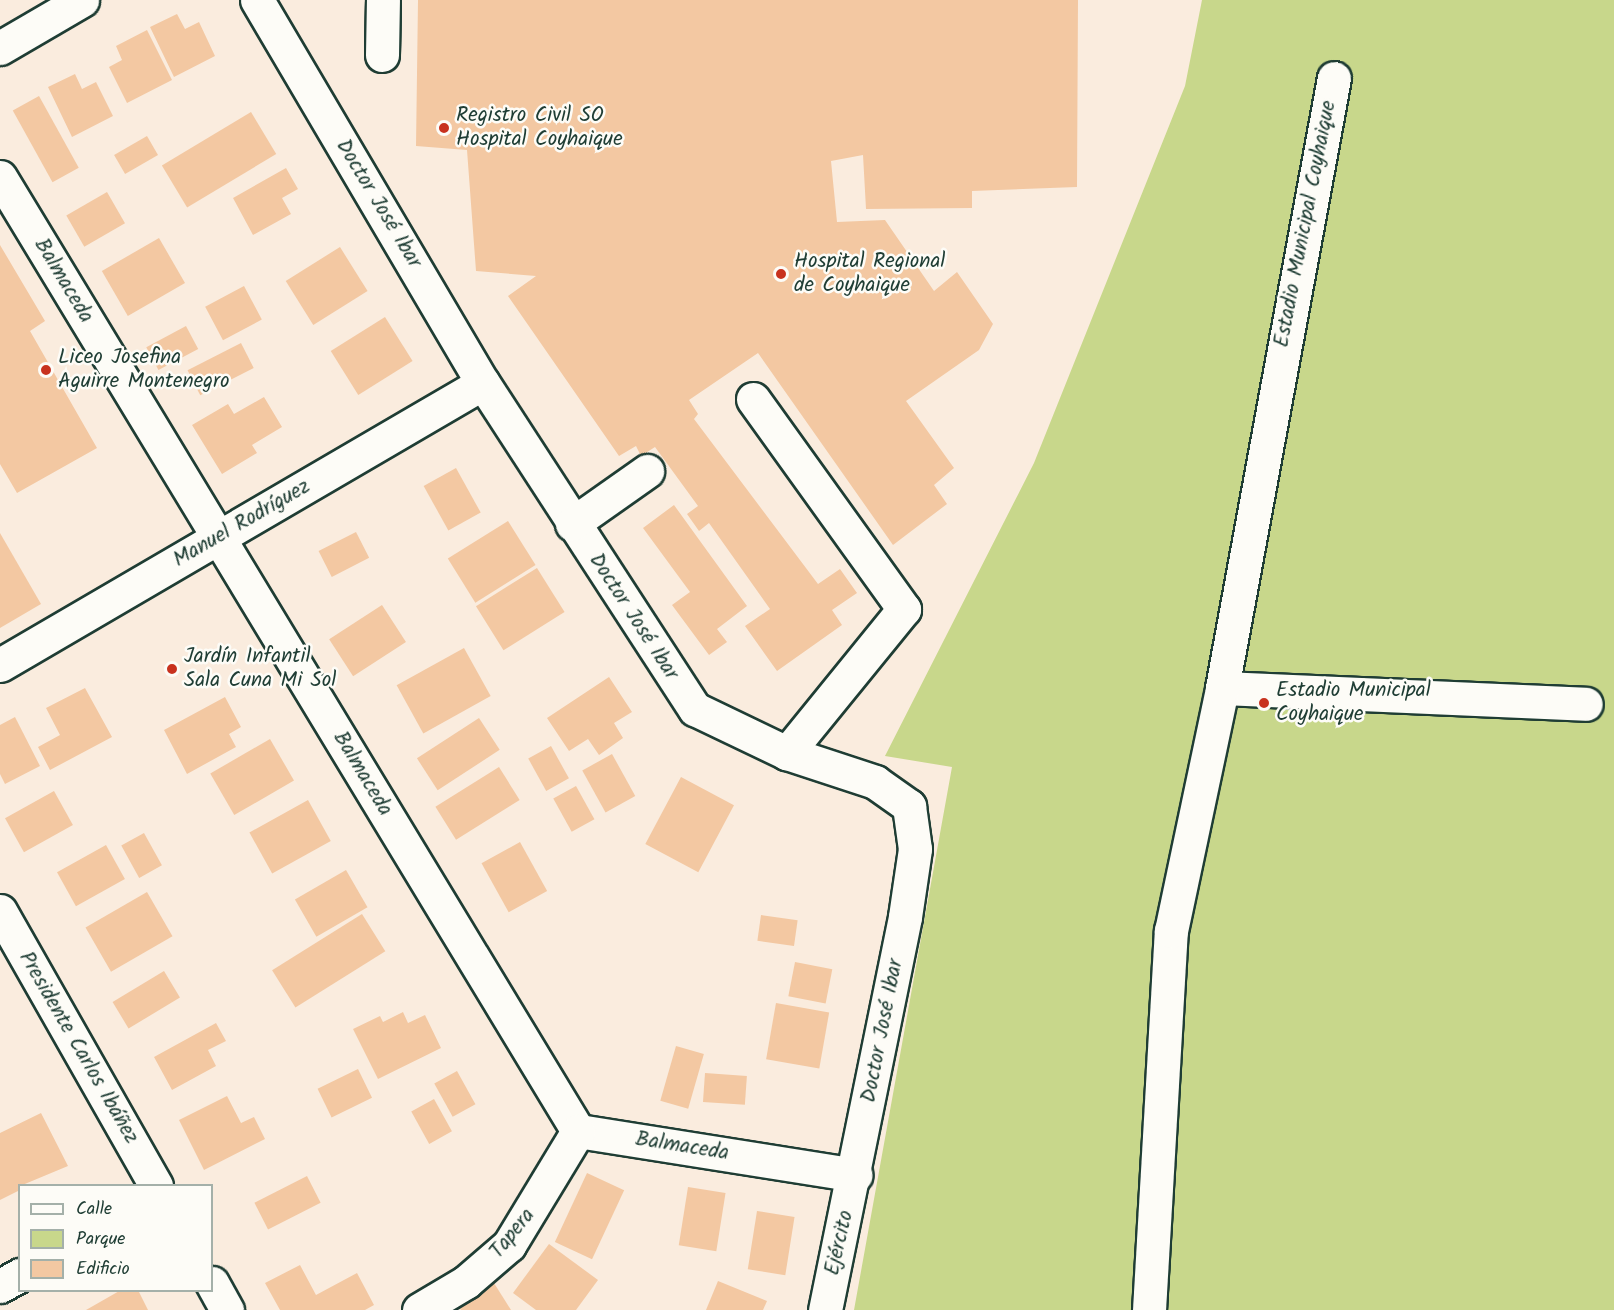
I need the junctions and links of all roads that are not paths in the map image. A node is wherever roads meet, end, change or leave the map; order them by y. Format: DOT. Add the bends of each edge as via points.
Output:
graph roads {
  1 [pos="257,0"];
  2 [pos="383,0"];
  3 [pos="80,1"];
  4 [pos="0,48"];
  5 [pos="382,55"];
  6 [pos="1334,78"];
  7 [pos="0,177"];
  8 [pos="483,383"];
  9 [pos="753,399"];
  10 [pos="647,471"];
  11 [pos="572,524"];
  12 [pos="219,537"];
  13 [pos="0,665"];
  14 [pos="1222,688"];
  15 [pos="1586,704"];
  16 [pos="787,753"];
  17 [pos="0,911"];
  18 [pos="578,1131"];
  19 [pos="856,1175"];
  20 [pos="155,1184"];
  21 [pos="18,1276"];
  22 [pos="213,1285"];
  23 [pos="0,1286"];
  24 [pos="227,1310"];
  25 [pos="419,1310"];
  26 [pos="825,1310"];
  27 [pos="1149,1310"];
  1 -- 8 [label="street, Doctor José Ibar"];
  2 -- 5 [label="street"];
  3 -- 4 [label="street"];
  6 -- 14 [label="street, Estadio Municipal Coyhaique"];
  7 -- 12 [label="street, Balmaceda"];
  8 -- 11 [label="street, Doctor José Ibar"];
  8 -- 12 [label="street, Manuel Rodríguez"];
  9 -- 16 [label="street" via="904,609"];
  10 -- 11 [label="street"];
  11 -- 16 [label="street, Doctor José Ibar" via="695,710"];
  12 -- 13 [label="street, Manuel Rodríguez"];
  12 -- 18 [label="street, Balmaceda"];
  14 -- 15 [label="street"];
  14 -- 27 [label="street, Estadio Municipal Coyhaique" via="1171,932"];
  16 -- 19 [label="street, Doctor José Ibar" via="875,782 909,806 915,849"];
  17 -- 20 [label="street, Presidente Carlos Ibáñez"];
  18 -- 19 [label="street, Balmaceda"];
  18 -- 25 [label="street, Tapera" via="509,1245 466,1282"];
  19 -- 26 [label="street, Ejército"];
  21 -- 23 [label="street"];
  22 -- 24 [label="street"];
}
